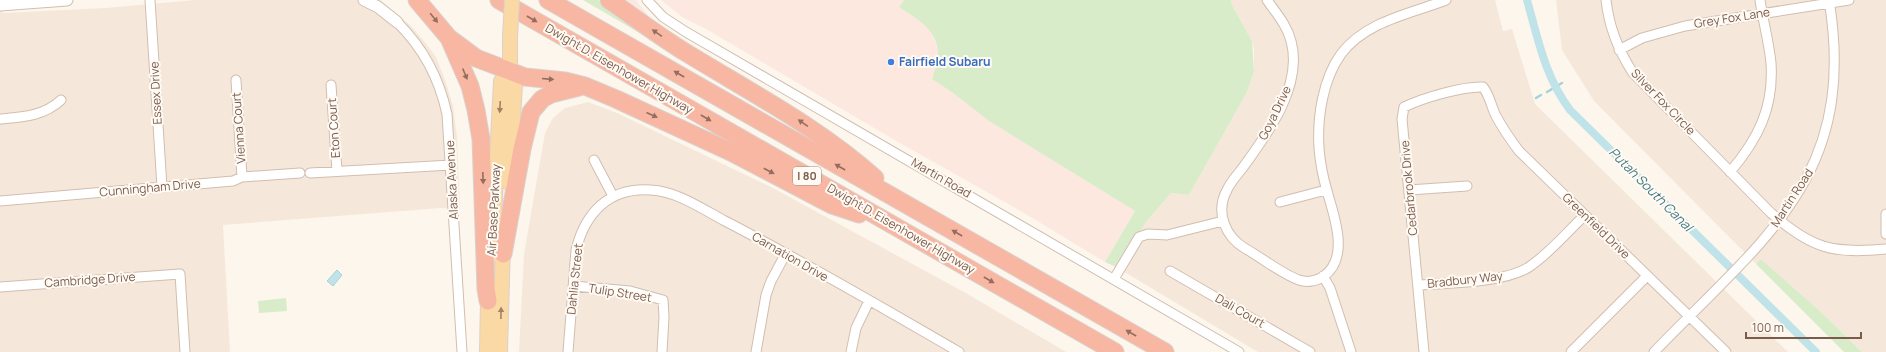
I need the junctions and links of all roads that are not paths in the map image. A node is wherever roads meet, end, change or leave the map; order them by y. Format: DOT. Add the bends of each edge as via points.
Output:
graph roads {
  1 [pos="52,0"];
  2 [pos="67,0"];
  3 [pos="150,0"];
  4 [pos="364,0"];
  5 [pos="417,0"];
  6 [pos="498,0"];
  7 [pos="512,0"];
  8 [pos="548,0"];
  9 [pos="564,0"];
  10 [pos="609,0"];
  11 [pos="647,0"];
  12 [pos="1267,0"];
  13 [pos="1446,0"];
  14 [pos="1606,0"];
  15 [pos="1760,0"];
  16 [pos="1849,0"];
  17 [pos="1829,2"];
  18 [pos="0,5"];
  19 [pos="1762,14"];
  20 [pos="580,18"];
  21 [pos="397,22"];
  22 [pos="449,38"];
  23 [pos="1619,50"];
  24 [pos="510,72"];
  25 [pos="236,80"];
  26 [pos="331,85"];
  27 [pos="585,86"];
  28 [pos="1483,87"];
  29 [pos="61,100"];
  30 [pos="0,119"];
  31 [pos="594,160"];
  32 [pos="451,165"];
  33 [pos="337,171"];
  34 [pos="1730,172"];
  35 [pos="300,173"];
  36 [pos="310,173"];
  37 [pos="242,177"];
  38 [pos="1467,186"];
  39 [pos="162,187"];
  40 [pos="1326,190"];
  41 [pos="1409,190"];
  42 [pos="613,196"];
  43 [pos="899,200"];
  44 [pos="0,202"];
  45 [pos="1280,202"];
  46 [pos="1585,214"];
  47 [pos="1886,214"];
  48 [pos="1780,220"];
  49 [pos="1223,221"];
  50 [pos="889,223"];
  51 [pos="1886,234"];
  52 [pos="1886,249"];
  53 [pos="786,253"];
  54 [pos="502,254"];
  55 [pos="1170,271"];
  56 [pos="1323,276"];
  57 [pos="1647,276"];
  58 [pos="1114,279"];
  59 [pos="1418,285"];
  60 [pos="573,286"];
  61 [pos="0,287"];
  62 [pos="488,301"];
  63 [pos="869,301"];
  64 [pos="1688,316"];
  65 [pos="955,351"];
  66 [pos="185,352"];
  67 [pos="462,352"];
  68 [pos="487,352"];
  69 [pos="500,352"];
  70 [pos="568,352"];
  71 [pos="662,352"];
  72 [pos="756,352"];
  73 [pos="851,352"];
  74 [pos="1115,352"];
  75 [pos="1165,352"];
  76 [pos="1239,352"];
  77 [pos="1310,352"];
  78 [pos="1351,352"];
  79 [pos="1424,352"];
  80 [pos="1571,352"];
  81 [pos="1654,352"];
  82 [pos="1726,352"];
  1 -- 2 [label="street"];
  1 -- 18 [label="street"];
  3 -- 39 [label="street, Essex Drive"];
  4 -- 21 [label="street"];
  5 -- 22 [label="highway, one-way"];
  6 -- 50 [label="highway, Dwight D. Eisenhower Highway / I 80, one-way"];
  7 -- 24 [label="main road, Air Base Parkway, bridge"];
  8 -- 20 [label="highway, Dwight D. Eisenhower Highway / I 80"];
  9 -- 20 [label="highway"];
  43 -- 10 [label="highway, one-way" via="853,158 780,108 683,51"];
  11 -- 58 [label="street, Martin Road" via="671,23"];
  12 -- 49 [label="street, Goya Drive" via="1291,40 1294,66 1290,83 1272,126 1227,189 1222,202"];
  13 -- 40 [label="street" via="1367,30 1348,46 1336,62 1325,89 1319,129 1319,148"];
  14 -- 23 [label="street, Silver Fox Circle" via="1612,33"];
  15 -- 19 [label="street"];
  16 -- 17 [label="street, Grey Fox Lane"];
  17 -- 19 [label="street, Grey Fox Lane"];
  17 -- 48 [label="street, Martin Road" via="1835,63 1829,117 1814,166"];
  19 -- 23 [label="street, Grey Fox Lane" via="1685,26 1642,38"];
  19 -- 34 [label="street" via="1771,63 1766,114 1756,138"];
  43 -- 20 [label="highway, Dwight D. Eisenhower Highway / I 80, one-way"];
  21 -- 32 [label="street, Alaska Avenue" via="426,57 442,92 449,128"];
  22 -- 24 [label="highway" via="476,58"];
  22 -- 62 [label="highway, one-way" via="470,86 481,139"];
  23 -- 34 [label="street, Silver Fox Circle" via="1633,73"];
  24 -- 27 [label="highway, one-way" via="525,77"];
  24 -- 54 [label="main road, Air Base Parkway" via="516,85"];
  24 -- 62 [label="main road, Air Base Parkway, one-way" via="501,81"];
  25 -- 37 [label="street, Vienna Court"];
  26 -- 33 [label="street, Eton Court"];
  27 -- 50 [label="highway, one-way" via="731,152 832,206"];
  27 -- 54 [label="highway" via="551,94 542,99 531,112"];
  28 -- 41 [label="street, Cedarbrook Drive" via="1473,87 1414,102 1404,107 1402,119"];
  28 -- 46 [label="street, Greenfield Drive" via="1489,95 1495,114 1514,145"];
  29 -- 30 [label="street" via="42,113"];
  31 -- 42 [label="street"];
  32 -- 33 [label="street"];
  32 -- 67 [label="street, Alaska Avenue"];
  33 -- 36 [label="street"];
  34 -- 48 [label="street, Silver Fox Circle"];
  35 -- 37 [label="street, Cunningham Drive"];
  37 -- 39 [label="street, Cunningham Drive"];
  38 -- 41 [label="street"];
  39 -- 44 [label="street, Cunningham Drive"];
  40 -- 45 [label="street"];
  40 -- 56 [label="street" via="1337,228 1338,247 1331,270"];
  41 -- 59 [label="street, Cedarbrook Drive"];
  42 -- 53 [label="street, Carnation Drive" via="637,190 663,191"];
  42 -- 60 [label="street, Dahlia Street" via="587,220 580,235"];
  75 -- 43 [label="highway, Dwight D. Eisenhower Highway / I 80, one-way"];
  46 -- 57 [label="street, Greenfield Drive"];
  46 -- 59 [label="street, Bradbury Way" via="1544,256 1528,268 1494,278"];
  47 -- 51 [label="street"];
  48 -- 52 [label="street, Silver Fox Circle" via="1818,245 1845,252"];
  48 -- 64 [label="street, Martin Road"];
  49 -- 56 [label="street, Goya Drive" via="1231,238 1291,276 1308,281"];
  49 -- 58 [label="street" via="1167,235 1148,234 1139,237"];
  50 -- 74 [label="highway, Dwight D. Eisenhower Highway / I 80, one-way"];
  53 -- 63 [label="street, Carnation Drive"];
  53 -- 72 [label="street" via="766,295"];
  69 -- 54 [label="main road, Air Base Parkway, one-way"];
  55 -- 77 [label="street, Dali Court"];
  56 -- 78 [label="street" via="1330,288"];
  57 -- 64 [label="street, Greenfield Drive"];
  57 -- 80 [label="street"];
  58 -- 76 [label="street, Martin Road"];
  59 -- 79 [label="street, Cedarbrook Drive"];
  60 -- 70 [label="street, Dahlia Street"];
  60 -- 71 [label="street, Tulip Street" via="630,292 664,300"];
  61 -- 66 [label="street, Cambridge Drive" via="180,274"];
  62 -- 68 [label="main road, Air Base Parkway"];
  63 -- 65 [label="street, Carnation Drive"];
  63 -- 73 [label="street" via="856,328"];
  64 -- 81 [label="street, Martin Road"];
  64 -- 82 [label="street, Greenfield Drive"];
}
